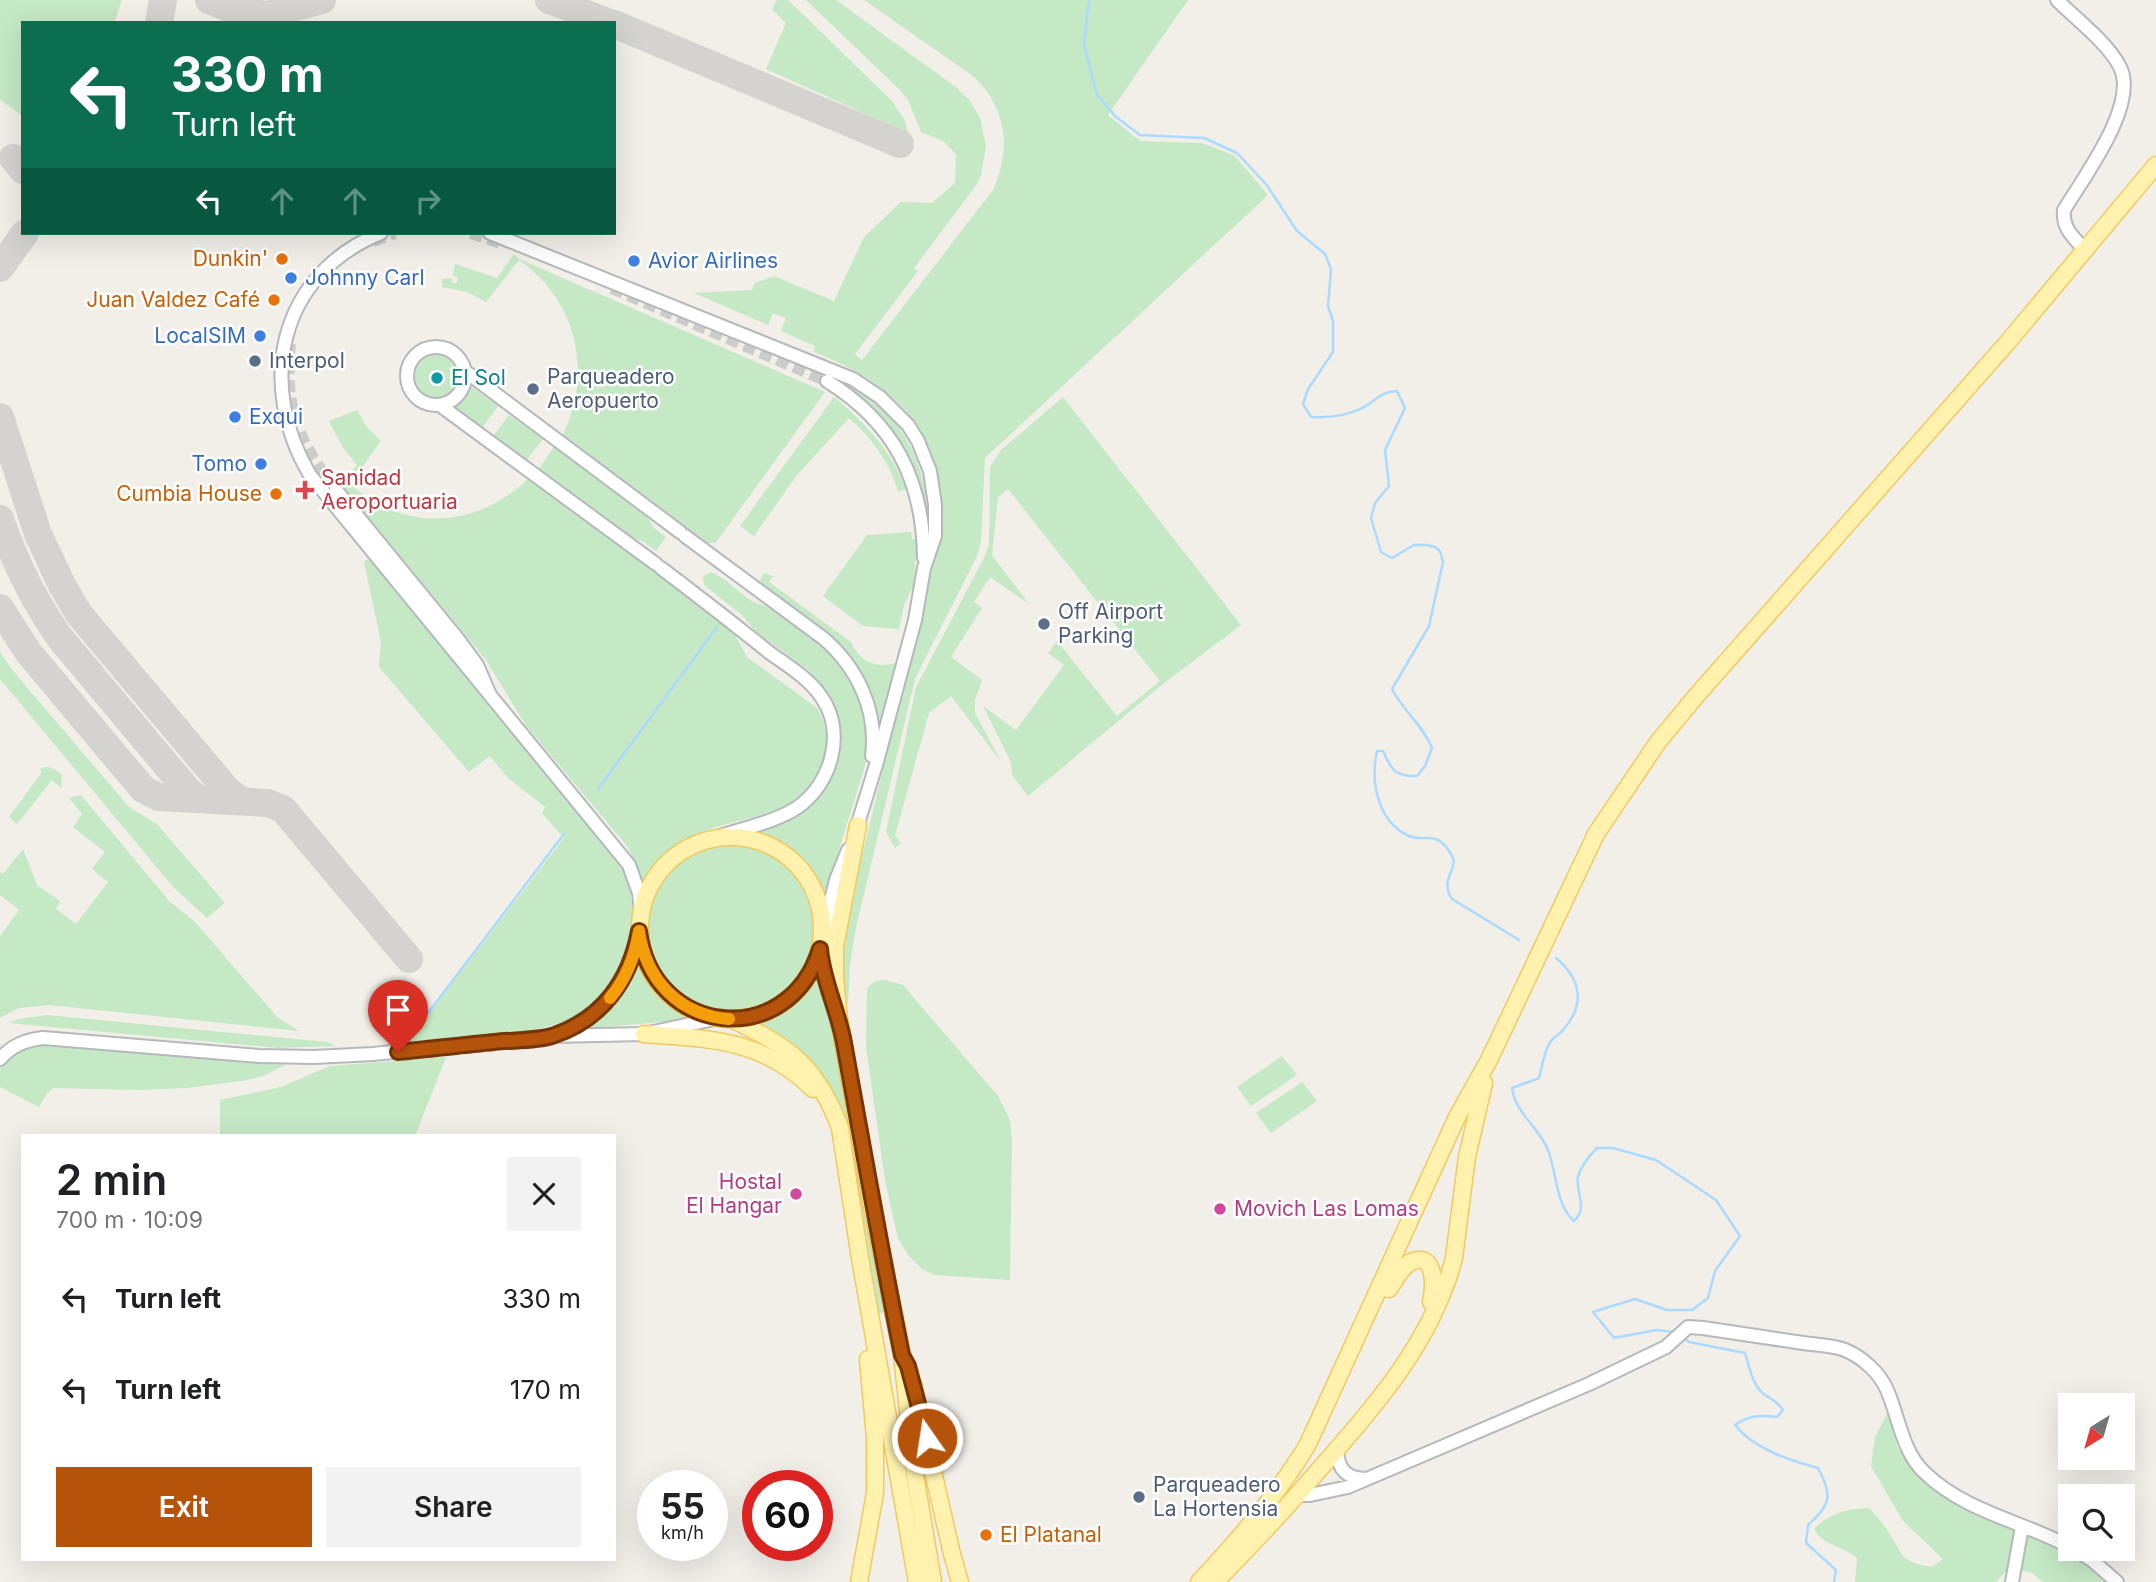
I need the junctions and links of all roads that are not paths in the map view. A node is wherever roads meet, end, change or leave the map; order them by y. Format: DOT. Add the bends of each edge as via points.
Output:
graph roads {
  1 [pos="2057,0"];
  2 [pos="2156,165"];
  3 [pos="376,235"];
  4 [pos="495,235"];
  5 [pos="2085,250"];
  6 [pos="465,372"];
  7 [pos="827,381"];
  8 [pos="441,405"];
  9 [pos="336,490"];
  10 [pos="924,568"];
  11 [pos="490,695"];
  12 [pos="869,787"];
  13 [pos="858,825"];
  14 [pos="718,837"];
  15 [pos="641,912"];
  16 [pos="639,931"];
  17 [pos="822,941"];
  18 [pos="839,1018"];
  19 [pos="725,1019"];
  20 [pos="644,1034"];
  21 [pos="551,1036"];
  22 [pos="0,1059"];
  23 [pos="1489,1060"];
  24 [pos="833,1110"];
  25 [pos="860,1258"];
  26 [pos="1365,1322"];
  27 [pos="1422,1335"];
  28 [pos="902,1355"];
  29 [pos="1337,1450"];
  30 [pos="1366,1479"];
  31 [pos="1297,1495"];
  32 [pos="2022,1527"];
  33 [pos="2058,1540"];
  34 [pos="2093,1561"];
  35 [pos="857,1581"];
  36 [pos="917,1582"];
  37 [pos="933,1582"];
  38 [pos="960,1582"];
  39 [pos="1199,1582"];
  40 [pos="1215,1582"];
  41 [pos="2012,1582"];
  42 [pos="2117,1582"];
  1 -- 5 [label="street" via="2113,55 2122,70 2124,95 2113,127 2064,210 2067,230"];
  2 -- 5 [label="main road"];
  3 -- 11 [label="street" via="332,261 318,275 290,323 282,359 282,396 293,442 310,475"];
  4 -- 10 [label="street" via="853,379 880,397 918,441 930,471 935,536"];
  5 -- 23 [label="main road" via="1658,742 1596,834"];
  6 -- 8 [label="street" via="465,385 458,396"];
  6 -- 8 [label="street" via="457,355 444,348 426,348 412,359 407,379 413,394 423,403"];
  6 -- 12 [label="street" via="842,656 858,679 872,719"];
  7 -- 10 [label="street" via="861,405 900,454 919,503"];
  8 -- 14 [label="street" via="658,566 806,680 822,698 832,721 834,744 831,760 810,796 786,813"];
  9 -- 11 [label="street" via="458,639 477,665"];
  10 -- 12 [label="street" via="915,620"];
  11 -- 15 [label="street" via="629,865"];
  12 -- 13 [label="street"];
  13 -- 17 [label="street" via="836,880"];
  13 -- 18 [label="main road" via="835,947"];
  14 -- 15 [label="main road" via="693,844 663,866 648,887"];
  14 -- 17 [label="main road" via="755,839 788,856 815,890"];
  15 -- 16 [label="main road"];
  16 -- 19 [label="main road" via="644,956 663,989 683,1005"];
  16 -- 21 [label="street" via="629,968 612,996 578,1024"];
  17 -- 18 [label="main road" via="825,981"];
  17 -- 19 [label="main road" via="810,974 793,995 758,1015"];
  18 -- 28 [label="main road"];
  19 -- 20 [label="street"];
  19 -- 24 [label="main road" via="776,1041 800,1060"];
  20 -- 21 [label="street"];
  20 -- 24 [label="main road" via="748,1047 783,1064"];
  21 -- 22 [label="street" via="314,1057 43,1038 12,1047"];
  23 -- 26 [label="main road" via="1457,1116"];
  23 -- 27 [label="main road" via="1467,1157 1454,1258"];
  24 -- 25 [label="main road" via="840,1128"];
  25 -- 35 [label="main road" via="875,1493"];
  25 -- 36 [label="main road"];
  26 -- 27 [label="main road" via="1402,1269 1419,1261 1433,1271 1435,1287"];
  26 -- 39 [label="main road" via="1317,1427 1281,1489"];
  27 -- 29 [label="main road"];
  28 -- 37 [label="main road"];
  28 -- 38 [label="main road" via="916,1392"];
  29 -- 30 [label="street" via="1343,1472"];
  29 -- 31 [label="main road"];
  30 -- 31 [label="street" via="1340,1490"];
  30 -- 32 [label="street" via="1589,1384 1673,1342 1688,1327 1845,1350 1867,1363 1881,1379 1911,1456 1924,1472 1953,1495"];
  31 -- 40 [label="main road"];
  32 -- 33 [label="street"];
  32 -- 41 [label="street"];
  34 -- 42 [label="street"];
}
